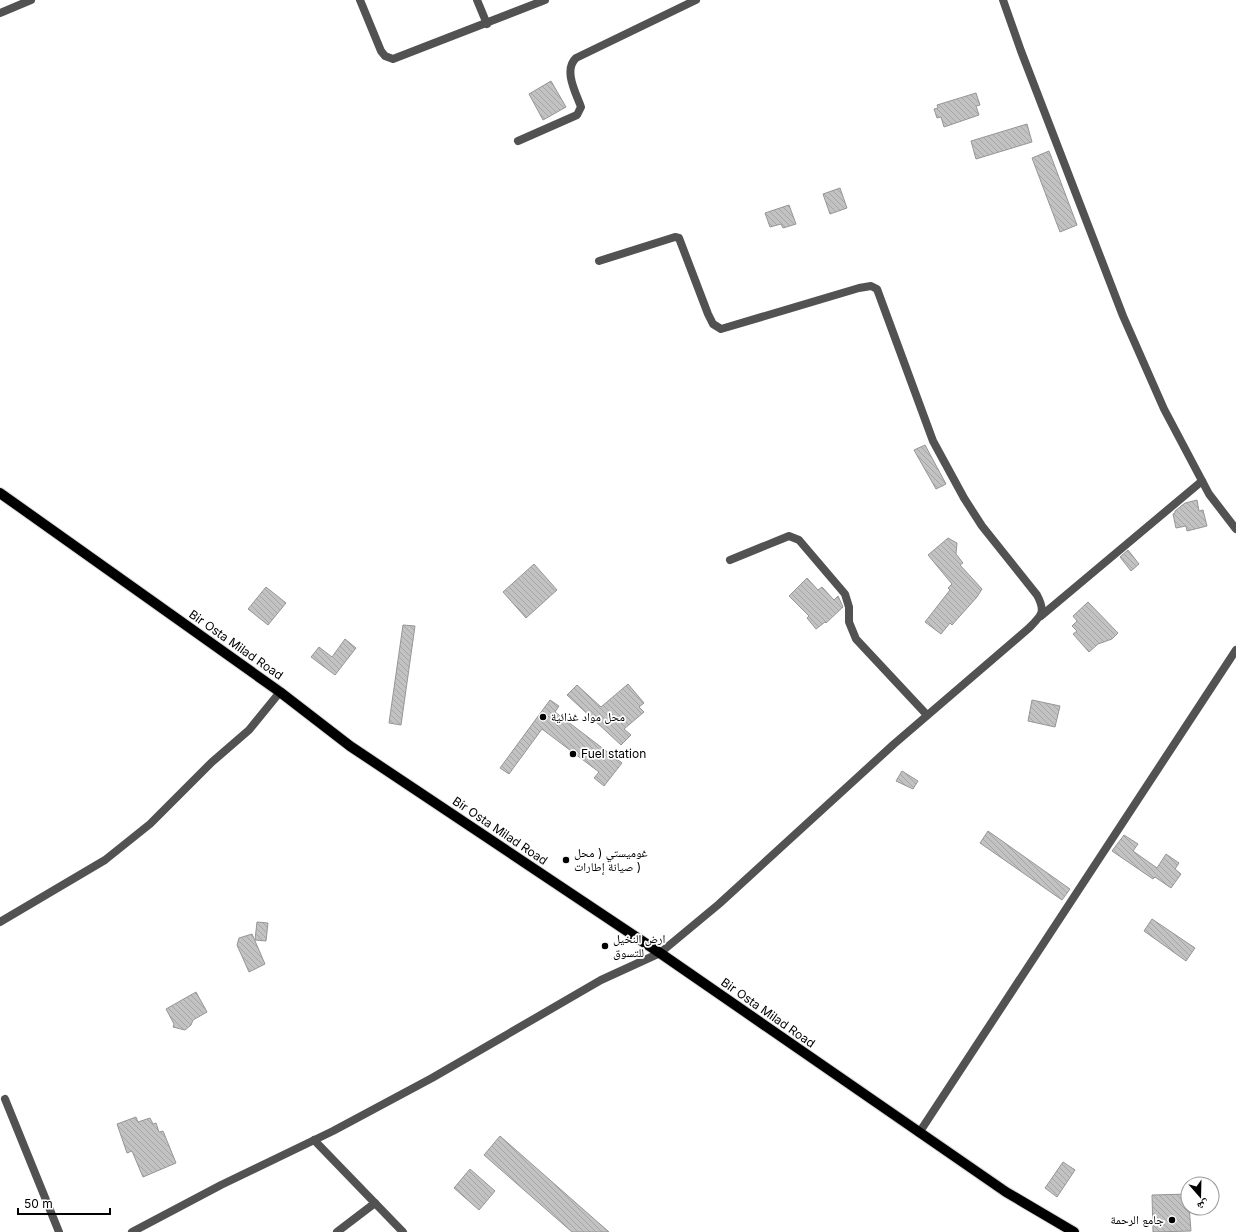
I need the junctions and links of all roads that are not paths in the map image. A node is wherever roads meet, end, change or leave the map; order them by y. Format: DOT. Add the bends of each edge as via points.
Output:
graph roads {
  1 [pos="31,0"];
  2 [pos="360,0"];
  3 [pos="477,0"];
  4 [pos="545,0"];
  5 [pos="696,0"];
  6 [pos="1003,0"];
  7 [pos="0,13"];
  8 [pos="487,24"];
  9 [pos="518,141"];
  10 [pos="598,261"];
  11 [pos="1202,481"];
  12 [pos="0,493"];
  13 [pos="1236,529"];
  14 [pos="730,560"];
  15 [pos="1041,616"];
  16 [pos="1236,650"];
  17 [pos="280,692"];
  18 [pos="927,716"];
  19 [pos="0,922"];
  20 [pos="660,953"];
  21 [pos="4,1099"];
  22 [pos="919,1133"];
  23 [pos="314,1140"];
  24 [pos="375,1203"];
  25 [pos="59,1232"];
  26 [pos="132,1232"];
  27 [pos="337,1232"];
  28 [pos="403,1232"];
  29 [pos="1074,1232"];
  1 -- 7 [label="street"];
  2 -- 8 [label="street" via="381,51 388,58 398,58"];
  3 -- 8 [label="street"];
  4 -- 8 [label="street"];
  5 -- 9 [label="street" via="576,58 571,62 570,72 581,107 577,115"];
  6 -- 11 [label="street" via="1123,316 1164,409"];
  10 -- 15 [label="street" via="675,237 679,238 708,314 713,324 721,329 859,288 871,286 877,289 933,441 982,526 1037,595 1043,606"];
  11 -- 13 [label="street"];
  11 -- 15 [label="street"];
  12 -- 17 [label="main road, Bir Osta Milad Road"];
  14 -- 18 [label="street" via="789,536 799,540 845,594 856,639"];
  15 -- 18 [label="street"];
  16 -- 22 [label="street"];
  17 -- 19 [label="street" via="249,730 212,762 150,824 105,860"];
  17 -- 20 [label="main road, Bir Osta Milad Road" via="350,746"];
  18 -- 20 [label="street" via="719,904"];
  20 -- 22 [label="main road, Bir Osta Milad Road"];
  20 -- 23 [label="street" via="601,980 432,1078"];
  21 -- 25 [label="street"];
  22 -- 29 [label="main road, Bir Osta Milad Road" via="1006,1192"];
  23 -- 24 [label="street"];
  23 -- 26 [label="street"];
  24 -- 27 [label="street"];
  24 -- 28 [label="street"];
}
